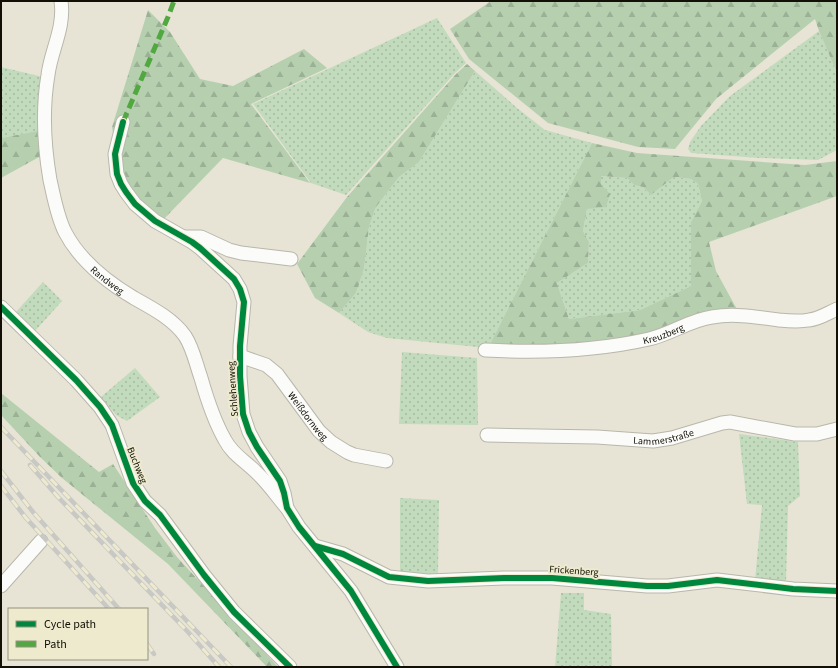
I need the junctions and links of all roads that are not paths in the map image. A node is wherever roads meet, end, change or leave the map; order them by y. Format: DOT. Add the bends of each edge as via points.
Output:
graph roads {
  1 [pos="61,1"];
  2 [pos="123,122"];
  3 [pos="183,236"];
  4 [pos="291,259"];
  5 [pos="1,307"];
  6 [pos="837,309"];
  7 [pos="485,350"];
  8 [pos="240,356"];
  9 [pos="837,429"];
  10 [pos="487,435"];
  11 [pos="386,460"];
  12 [pos="287,508"];
  13 [pos="41,541"];
  14 [pos="315,546"];
  15 [pos="1,586"];
  16 [pos="837,591"];
  17 [pos="290,667"];
  18 [pos="397,667"];
  1 -- 12 [label="street, Randweg" via="58,40 47,75 44,140 51,182 65,232 88,264 166,318 184,334 192,349 208,400 225,440 233,451 257,472"];
  2 -- 3 [label="street, Schlehenweg" via="115,154 121,184 143,212"];
  3 -- 4 [label="street, Schlehenweg" via="201,238 240,253"];
  3 -- 8 [label="street, Schlehenweg" via="234,279 240,289 244,302"];
  5 -- 17 [label="street, Buchweg" via="100,407 112,425 133,483 144,501 160,515 234,612"];
  6 -- 7 [label="street, Kreuzberg" via="821,317 804,321 744,316 712,317 649,339 581,349 534,352"];
  8 -- 11 [label="street, Weißdornweg" via="266,365 278,374 316,427 331,442 354,455"];
  8 -- 12 [label="street, Schlehenweg" via="245,421 253,440 280,481"];
  9 -- 10 [label="street, Lammerstraße" via="817,434 795,434 730,422 653,441"];
  12 -- 14 [label="street, Schlehenweg"];
  13 -- 15 [label="street"];
  14 -- 16 [label="street, Frickenberg" via="343,554 389,577 428,581 552,578 668,586 717,580 793,589"];
  14 -- 18 [label="street, Schlehenweg" via="351,591"];
}
